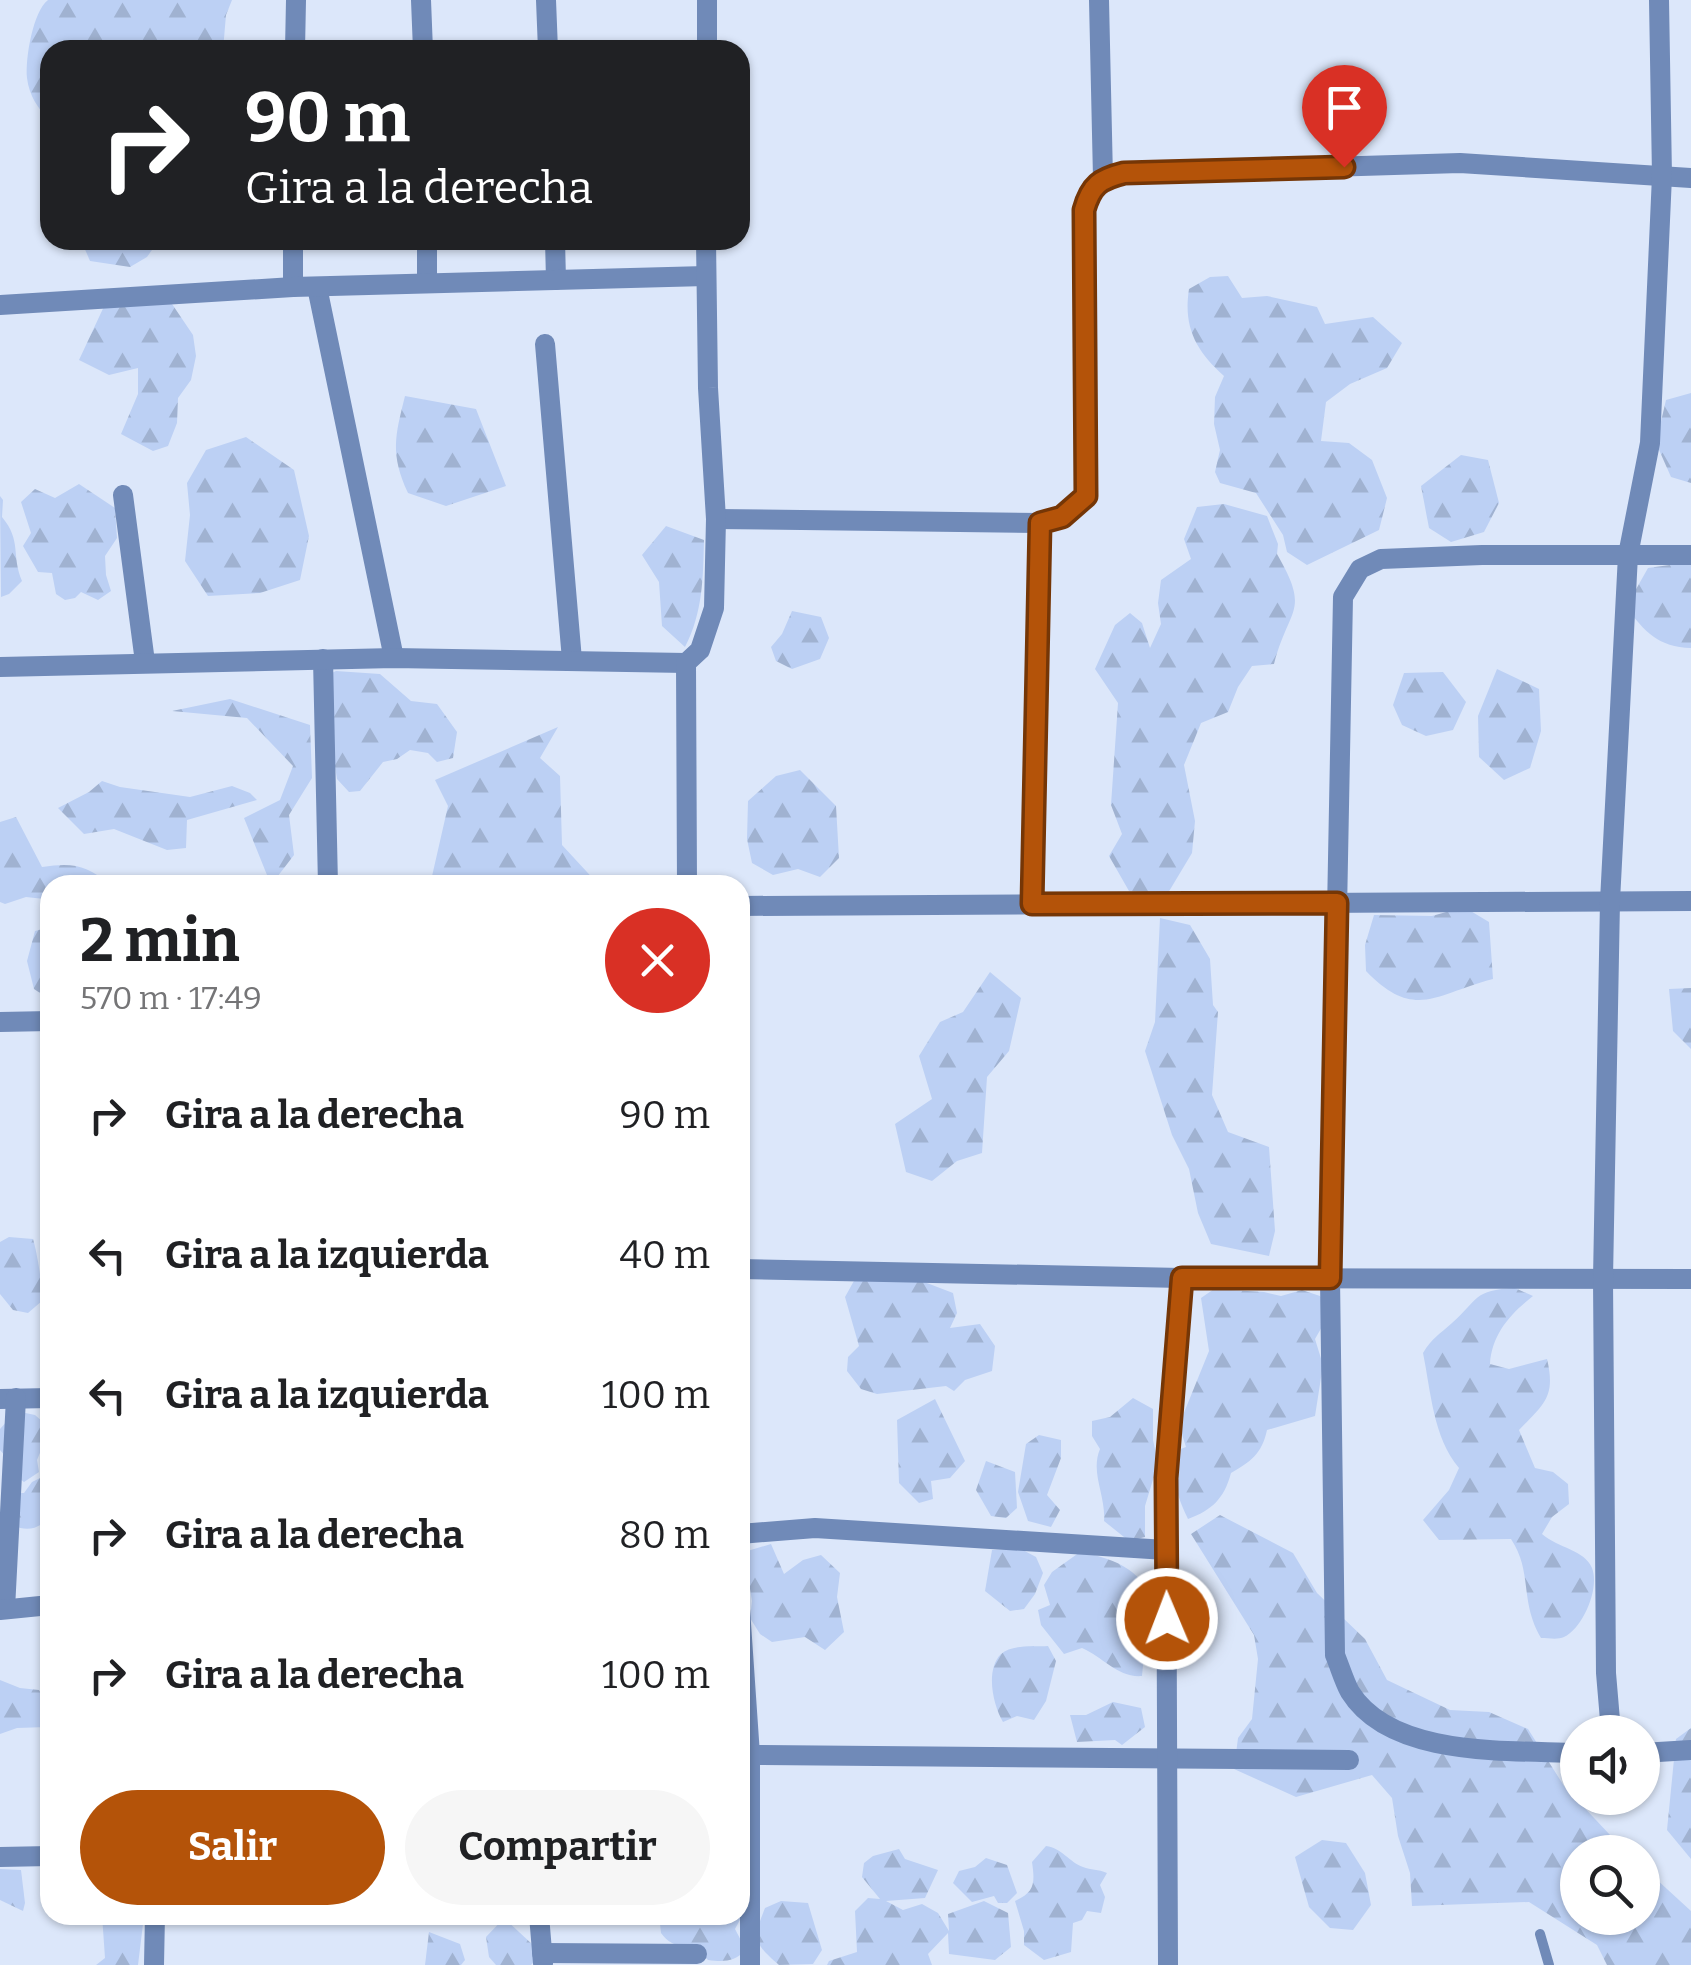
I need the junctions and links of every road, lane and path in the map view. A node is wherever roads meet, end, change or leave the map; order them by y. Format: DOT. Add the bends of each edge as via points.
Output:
graph roads {
  1 [pos="296,0"];
  2 [pos="422,0"];
  3 [pos="546,0"];
  4 [pos="707,0"];
  5 [pos="1099,0"];
  6 [pos="1659,0"];
  7 [pos="295,40"];
  8 [pos="422,40"];
  9 [pos="548,40"];
  10 [pos="707,40"];
  11 [pos="1662,176"];
  12 [pos="1103,178"];
  13 [pos="1691,178"];
  14 [pos="293,250"];
  15 [pos="426,250"];
  16 [pos="555,250"];
  17 [pos="706,250"];
  18 [pos="706,276"];
  19 [pos="556,280"];
  20 [pos="428,283"];
  21 [pos="293,287"];
  22 [pos="317,287"];
  23 [pos="0,306"];
  24 [pos="545,344"];
  25 [pos="123,495"];
  26 [pos="716,519"];
  27 [pos="1040,523"];
  28 [pos="1628,555"];
  29 [pos="1691,555"];
  30 [pos="394,658"];
  31 [pos="323,659"];
  32 [pos="572,660"];
  33 [pos="144,662"];
  34 [pos="686,662"];
  35 [pos="0,667"];
  36 [pos="328,875"];
  37 [pos="687,875"];
  38 [pos="1610,901"];
  39 [pos="1691,901"];
  40 [pos="1337,903"];
  41 [pos="1032,904"];
  42 [pos="750,906"];
  43 [pos="0,1022"];
  44 [pos="40,1022"];
  45 [pos="750,1268"];
  46 [pos="1182,1278"];
  47 [pos="1330,1278"];
  48 [pos="1603,1279"];
  49 [pos="1691,1279"];
  50 [pos="8,1398"];
  51 [pos="40,1398"];
  52 [pos="750,1533"];
  53 [pos="1166,1550"];
  54 [pos="40,1606"];
  55 [pos="3,1610"];
  56 [pos="1610,1715"];
  57 [pos="1691,1750"];
  58 [pos="1560,1752"];
  59 [pos="1660,1752"];
  60 [pos="750,1755"];
  61 [pos="1168,1756"];
  62 [pos="1349,1760"];
  63 [pos="0,1856"];
  64 [pos="40,1856"];
  65 [pos="155,1925"];
  66 [pos="539,1925"];
  67 [pos="1540,1934"];
  68 [pos="697,1954"];
  69 [pos="542,1959"];
  70 [pos="154,1965"];
  71 [pos="750,1965"];
  72 [pos="1168,1965"];
  73 [pos="1549,1965"];
  1 -- 7 [label="street"];
  2 -- 8 [label="street"];
  3 -- 9 [label="street"];
  4 -- 10 [label="street"];
  5 -- 12 [label="street"];
  6 -- 11 [label="street"];
  11 -- 12 [label="street" via="1460,162"];
  11 -- 13 [label="street"];
  11 -- 28 [label="street" via="1650,443"];
  12 -- 27 [label="street" via="1089,190 1084,210 1086,496 1062,517"];
  14 -- 21 [label="street"];
  15 -- 20 [label="street"];
  16 -- 19 [label="street"];
  17 -- 18 [label="street"];
  18 -- 19 [label="street"];
  18 -- 26 [label="street"];
  19 -- 20 [label="street"];
  20 -- 22 [label="street"];
  21 -- 22 [label="street"];
  21 -- 23 [label="street"];
  22 -- 30 [label="street"];
  24 -- 32 [label="street"];
  25 -- 33 [label="street"];
  26 -- 27 [label="street"];
  26 -- 34 [label="street" via="714,608 700,650"];
  27 -- 41 [label="street"];
  28 -- 29 [label="street"];
  28 -- 38 [label="street"];
  28 -- 40 [label="street" via="1382,559 1360,568 1343,598"];
  30 -- 31 [label="street"];
  30 -- 32 [label="street"];
  31 -- 33 [label="street"];
  31 -- 36 [label="street"];
  32 -- 34 [label="street"];
  33 -- 35 [label="street"];
  34 -- 37 [label="street"];
  38 -- 39 [label="street"];
  38 -- 40 [label="street"];
  38 -- 48 [label="street"];
  40 -- 41 [label="street"];
  40 -- 47 [label="street"];
  41 -- 42 [label="street"];
  43 -- 44 [label="street"];
  45 -- 46 [label="street"];
  46 -- 47 [label="street"];
  46 -- 53 [label="street"];
  47 -- 48 [label="street"];
  47 -- 58 [label="street" via="1335,1655 1351,1693 1386,1726 1425,1742"];
  48 -- 49 [label="street"];
  48 -- 56 [label="street"];
  50 -- 51 [label="street"];
  50 -- 55 [label="street"];
  52 -- 53 [label="street" via="815,1528"];
  53 -- 61 [label="street"];
  54 -- 55 [label="street"];
  57 -- 59 [label="street"];
  60 -- 61 [label="street"];
  60 -- 71 [label="street"];
  61 -- 62 [label="street"];
  61 -- 72 [label="street"];
  63 -- 64 [label="street"];
  65 -- 70 [label="street"];
  66 -- 69 [label="street"];
  67 -- 73 [label="lane"];
  68 -- 69 [label="street"];
}
